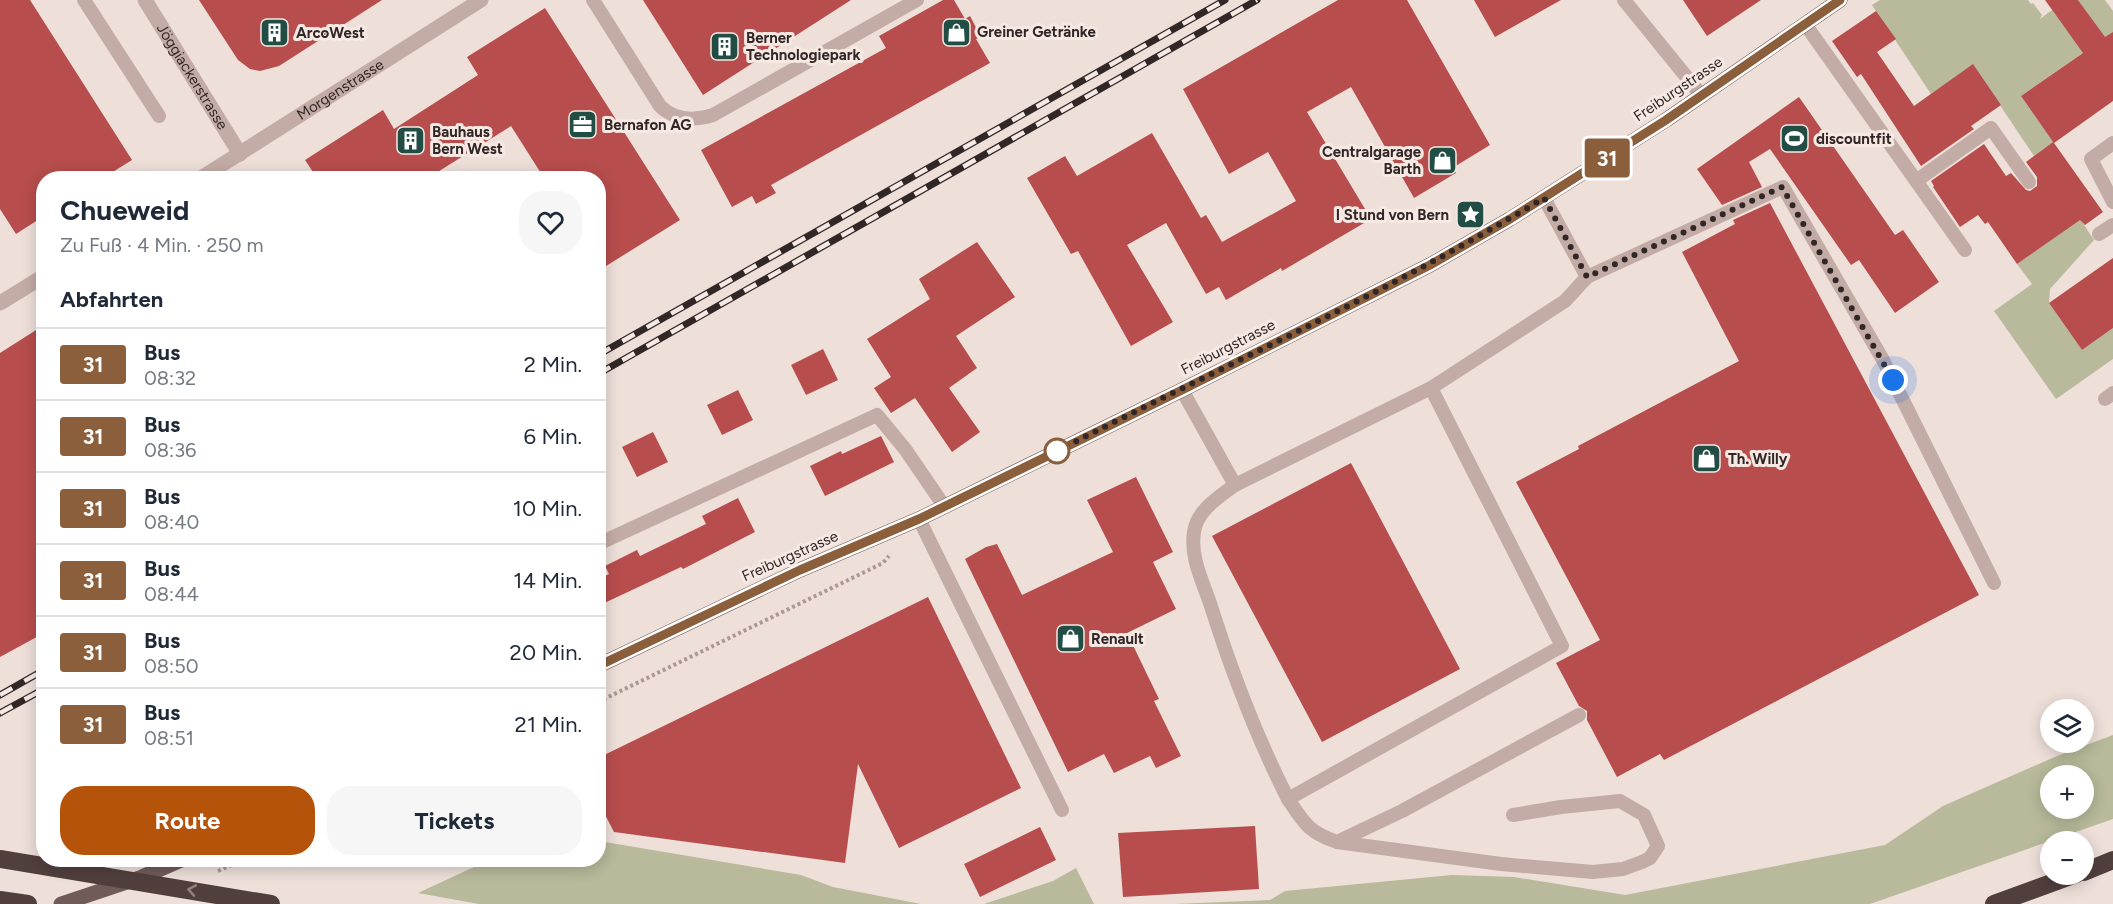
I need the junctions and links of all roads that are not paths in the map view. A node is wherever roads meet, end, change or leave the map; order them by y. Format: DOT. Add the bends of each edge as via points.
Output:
graph roads {
  1 [pos="84,0"];
  2 [pos="145,0"];
  3 [pos="481,0"];
  4 [pos="593,0"];
  5 [pos="917,0"];
  6 [pos="1624,0"];
  7 [pos="1840,0"];
  8 [pos="1805,24"];
  9 [pos="1702,96"];
  10 [pos="159,116"];
  11 [pos="2113,143"];
  12 [pos="240,154"];
  13 [pos="212,171"];
  14 [pos="1916,181"];
  15 [pos="2029,182"];
  16 [pos="1544,198"];
  17 [pos="2113,202"];
  18 [pos="2113,225"];
  19 [pos="2099,234"];
  20 [pos="1965,250"];
  21 [pos="1587,277"];
  22 [pos="36,281"];
  23 [pos="0,303"];
  24 [pos="1431,388"];
  25 [pos="1182,390"];
  26 [pos="1235,485"];
  27 [pos="944,506"];
  28 [pos="919,519"];
  29 [pos="606,540"];
  30 [pos="1994,583"];
  31 [pos="606,662"];
  32 [pos="1579,715"];
  33 [pos="1288,799"];
  34 [pos="1062,810"];
  35 [pos="1513,815"];
  36 [pos="1337,842"];
  37 [pos="0,859"];
  38 [pos="2113,860"];
  39 [pos="36,865"];
  40 [pos="48,867"];
  41 [pos="165,867"];
  42 [pos="2094,868"];
  43 [pos="2046,885"];
  44 [pos="0,900"];
  45 [pos="28,904"];
  46 [pos="61,904"];
  47 [pos="271,904"];
  48 [pos="1994,904"];
  1 -- 10 [label="lane"];
  2 -- 12 [label="street, Jöggiackerstrasse"];
  3 -- 12 [label="street, Morgenstrasse"];
  4 -- 5 [label="lane" via="660,106 675,116 694,119 713,115"];
  6 -- 9 [label="lane"];
  7 -- 8 [label="main road, Freiburgstrasse"];
  8 -- 9 [label="main road, Freiburgstrasse"];
  8 -- 14 [label="lane"];
  9 -- 16 [label="main road, Freiburgstrasse"];
  11 -- 17 [label="lane" via="2091,159"];
  12 -- 13 [label="street, Morgenstrasse"];
  14 -- 15 [label="lane" via="1991,128"];
  14 -- 20 [label="lane"];
  16 -- 21 [label="lane"];
  16 -- 25 [label="main road, Freiburgstrasse" via="1430,265"];
  18 -- 19 [label="lane"];
  21 -- 24 [label="lane" via="1565,301"];
  21 -- 30 [label="lane" via="1782,187 1883,360"];
  22 -- 23 [label="street"];
  24 -- 26 [label="lane"];
  24 -- 33 [label="lane" via="1562,646"];
  25 -- 26 [label="lane"];
  25 -- 27 [label="main road, Freiburgstrasse"];
  26 -- 33 [label="lane" via="1207,507 1197,522 1193,551 1262,746"];
  27 -- 28 [label="main road, Freiburgstrasse"];
  27 -- 29 [label="lane" via="906,449 877,415"];
  28 -- 31 [label="main road, Freiburgstrasse" via="800,570"];
  28 -- 34 [label="lane"];
  32 -- 36 [label="lane"];
  33 -- 36 [label="lane" via="1307,827"];
  35 -- 36 [label="lane" via="1620,801 1644,815 1658,846 1642,862 1623,869 1593,872"];
  39 -- 37 [label="highway, one-way, bridge"];
  38 -- 42 [label="highway"];
  47 -- 40 [label="highway, one-way, bridge"];
  41 -- 46 [label="main road"];
  43 -- 48 [label="highway"];
  44 -- 45 [label="highway"];
}
